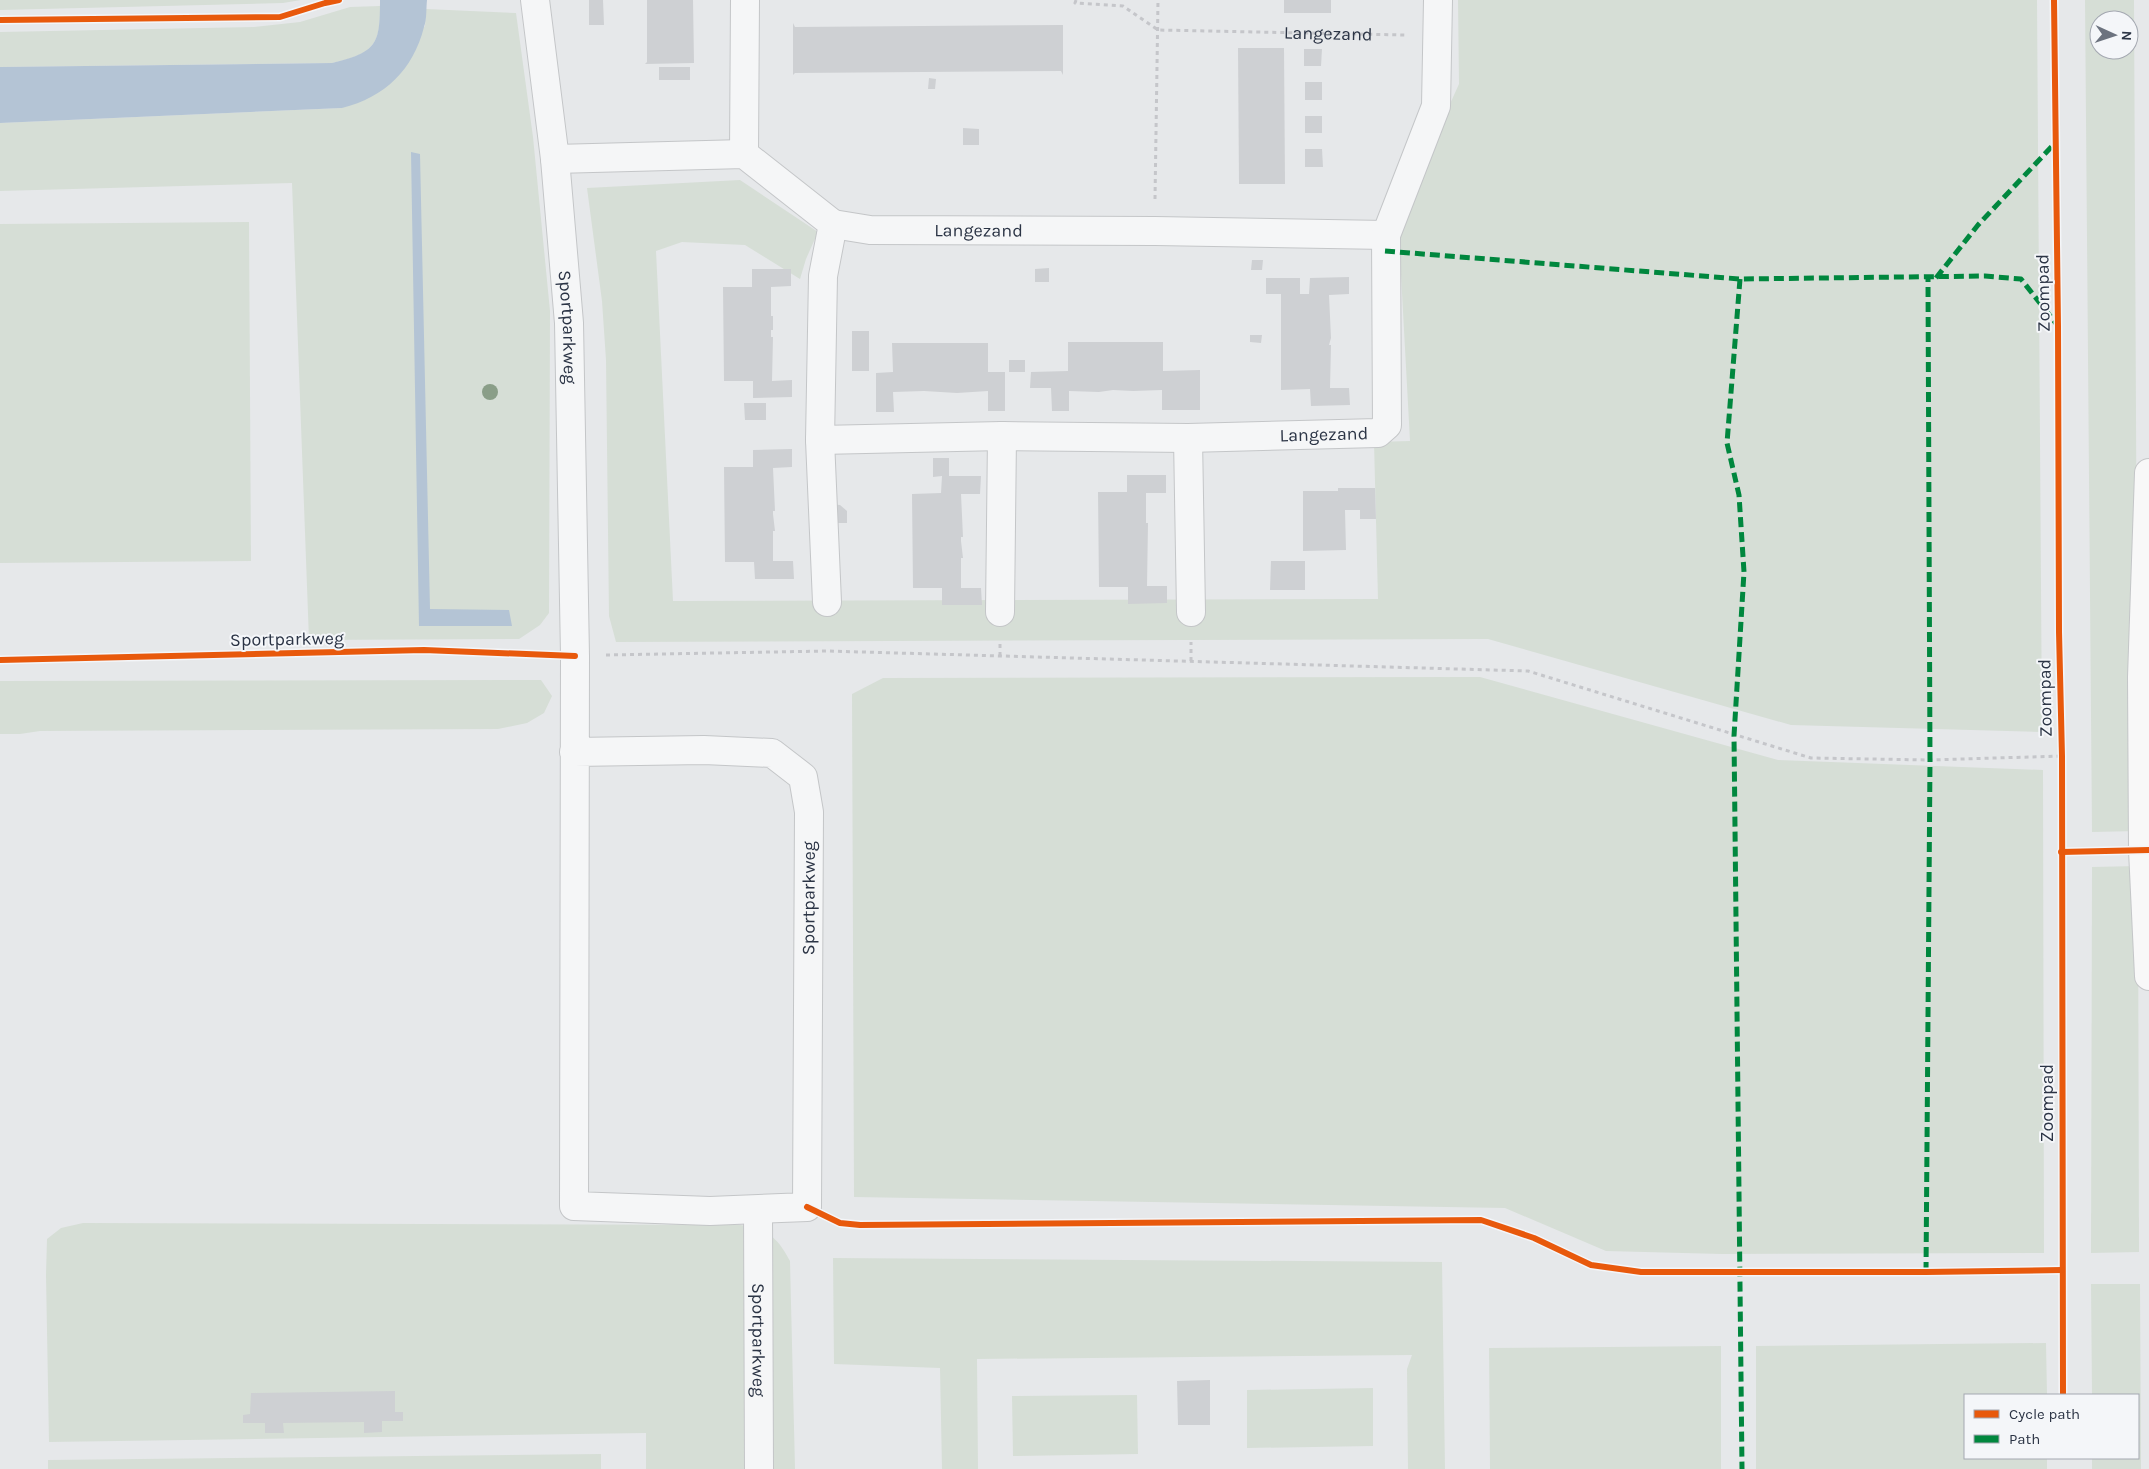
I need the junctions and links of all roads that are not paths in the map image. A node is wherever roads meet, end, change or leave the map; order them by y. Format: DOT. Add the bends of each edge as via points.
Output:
graph roads {
  1 [pos="535,0"];
  2 [pos="745,0"];
  3 [pos="1438,0"];
  4 [pos="744,154"];
  5 [pos="555,159"];
  6 [pos="833,224"];
  7 [pos="1386,236"];
  8 [pos="1002,436"];
  9 [pos="1188,438"];
  10 [pos="820,440"];
  11 [pos="2149,473"];
  12 [pos="827,602"];
  13 [pos="1000,612"];
  14 [pos="1191,612"];
  15 [pos="2146,677"];
  16 [pos="574,752"];
  17 [pos="2149,976"];
  18 [pos="758,1210"];
  19 [pos="759,1469"];
  1 -- 5 [label="street, Sportparkweg"];
  2 -- 4 [label="street"];
  3 -- 7 [label="street, Langezand" via="1436,106"];
  4 -- 5 [label="street"];
  4 -- 6 [label="street, Langezand"];
  5 -- 16 [label="street, Sportparkweg" via="569,323"];
  6 -- 7 [label="street, Langezand" via="870,230"];
  6 -- 10 [label="street" via="823,276"];
  7 -- 9 [label="street, Langezand" via="1387,425 1378,433"];
  8 -- 9 [label="street, Langezand"];
  8 -- 10 [label="street, Langezand"];
  8 -- 13 [label="street"];
  9 -- 14 [label="street"];
  10 -- 12 [label="street"];
  11 -- 15 [label="street"];
  15 -- 17 [label="street" via="2143,850"];
  16 -- 18 [label="street, Sportparkweg" via="574,1206"];
  16 -- 18 [label="street, Sportparkweg" via="704,750 772,753 803,777 809,812 808,1207"];
  18 -- 19 [label="street, Sportparkweg"];
}
